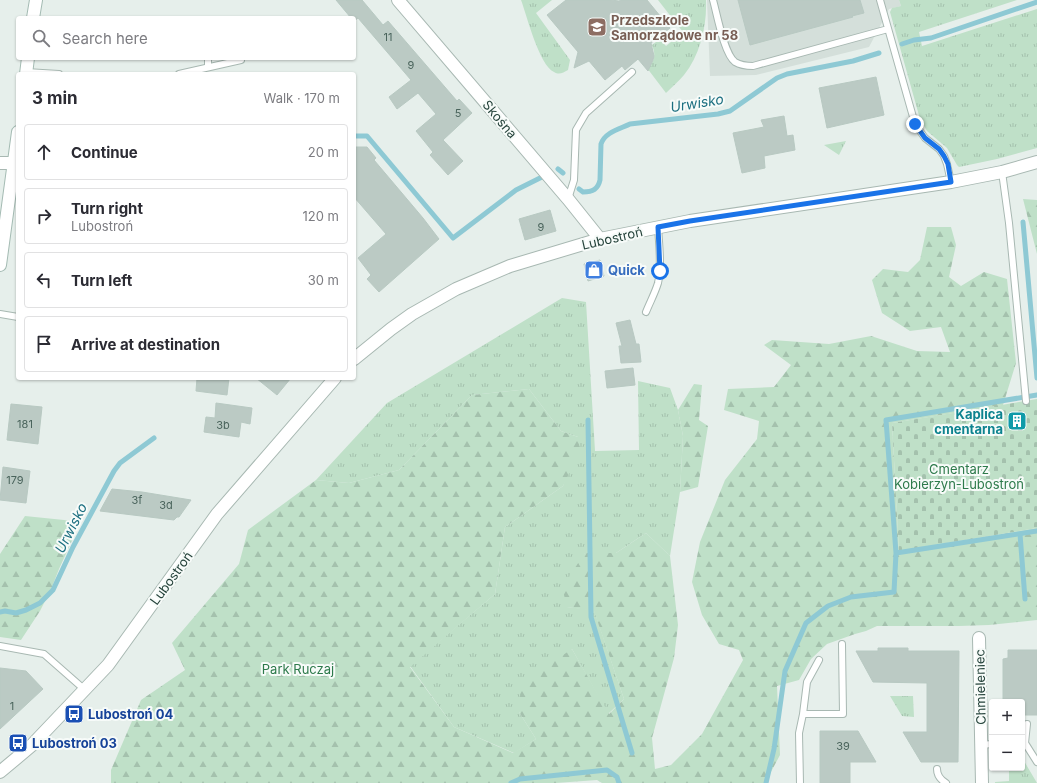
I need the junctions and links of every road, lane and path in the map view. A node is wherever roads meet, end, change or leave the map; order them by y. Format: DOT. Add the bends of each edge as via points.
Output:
graph roads {
  1 [pos="36,0"];
  2 [pos="398,0"];
  3 [pos="713,0"];
  4 [pos="880,0"];
  5 [pos="33,16"];
  6 [pos="888,29"];
  7 [pos="28,60"];
  8 [pos="208,60"];
  9 [pos="241,60"];
  10 [pos="208,67"];
  11 [pos="26,72"];
  12 [pos="187,72"];
  13 [pos="632,72"];
  14 [pos="16,148"];
  15 [pos="1037,162"];
  16 [pos="0,163"];
  17 [pos="14,163"];
  18 [pos="1002,172"];
  19 [pos="951,182"];
  20 [pos="568,199"];
  21 [pos="658,227"];
  22 [pos="600,239"];
  23 [pos="0,265"];
  24 [pos="646,312"];
  25 [pos="0,314"];
  26 [pos="16,317"];
  27 [pos="356,357"];
  28 [pos="333,380"];
  29 [pos="1026,401"];
  30 [pos="978,638"];
  31 [pos="842,644"];
  32 [pos="0,646"];
  33 [pos="819,660"];
  34 [pos="85,690"];
  35 [pos="803,714"];
  36 [pos="1027,724"];
  37 [pos="1025,735"];
  38 [pos="987,745"];
  39 [pos="1025,746"];
  40 [pos="1037,762"];
  41 [pos="937,770"];
  42 [pos="0,772"];
  43 [pos="800,783"];
  44 [pos="946,783"];
  45 [pos="982,783"];
  1 -- 5 [label="street"];
  2 -- 20 [label="street, Skośna"];
  3 -- 6 [label="lane" via="728,53 734,61 743,65 753,66"];
  4 -- 6 [label="lane"];
  6 -- 19 [label="lane" via="915,124 944,156"];
  7 -- 11 [label="street"];
  8 -- 10 [label="lane"];
  9 -- 10 [label="lane"];
  10 -- 12 [label="lane"];
  13 -- 20 [label="lane" via="586,113 576,130 574,180"];
  14 -- 17 [label="street"];
  15 -- 18 [label="street, Lubostroń"];
  16 -- 17 [label="street"];
  17 -- 23 [label="street"];
  18 -- 19 [label="street, Lubostroń"];
  18 -- 29 [label="lane"];
  19 -- 21 [label="street, Lubostroń" via="740,212"];
  20 -- 22 [label="street, Skośna"];
  21 -- 22 [label="street, Lubostroń"];
  21 -- 24 [label="lane" via="660,271"];
  22 -- 27 [label="street, Lubostroń" via="510,266 456,289 412,314"];
  25 -- 26 [label="lane"];
  28 -- 34 [label="street, Lubostroń" via="217,514 108,665"];
  30 -- 38 [label="street, Chmieleniec"];
  31 -- 35 [label="lane" via="843,714"];
  32 -- 34 [label="lane" via="44,654"];
  33 -- 35 [label="lane" via="806,682"];
  34 -- 42 [label="street, Lubostroń" via="31,746"];
  35 -- 43 [label="lane" via="799,733"];
  36 -- 37 [label="lane"];
  38 -- 45 [label="street, Chmieleniec"];
  39 -- 40 [label="lane"];
  41 -- 44 [label="lane" via="940,778"];
}
